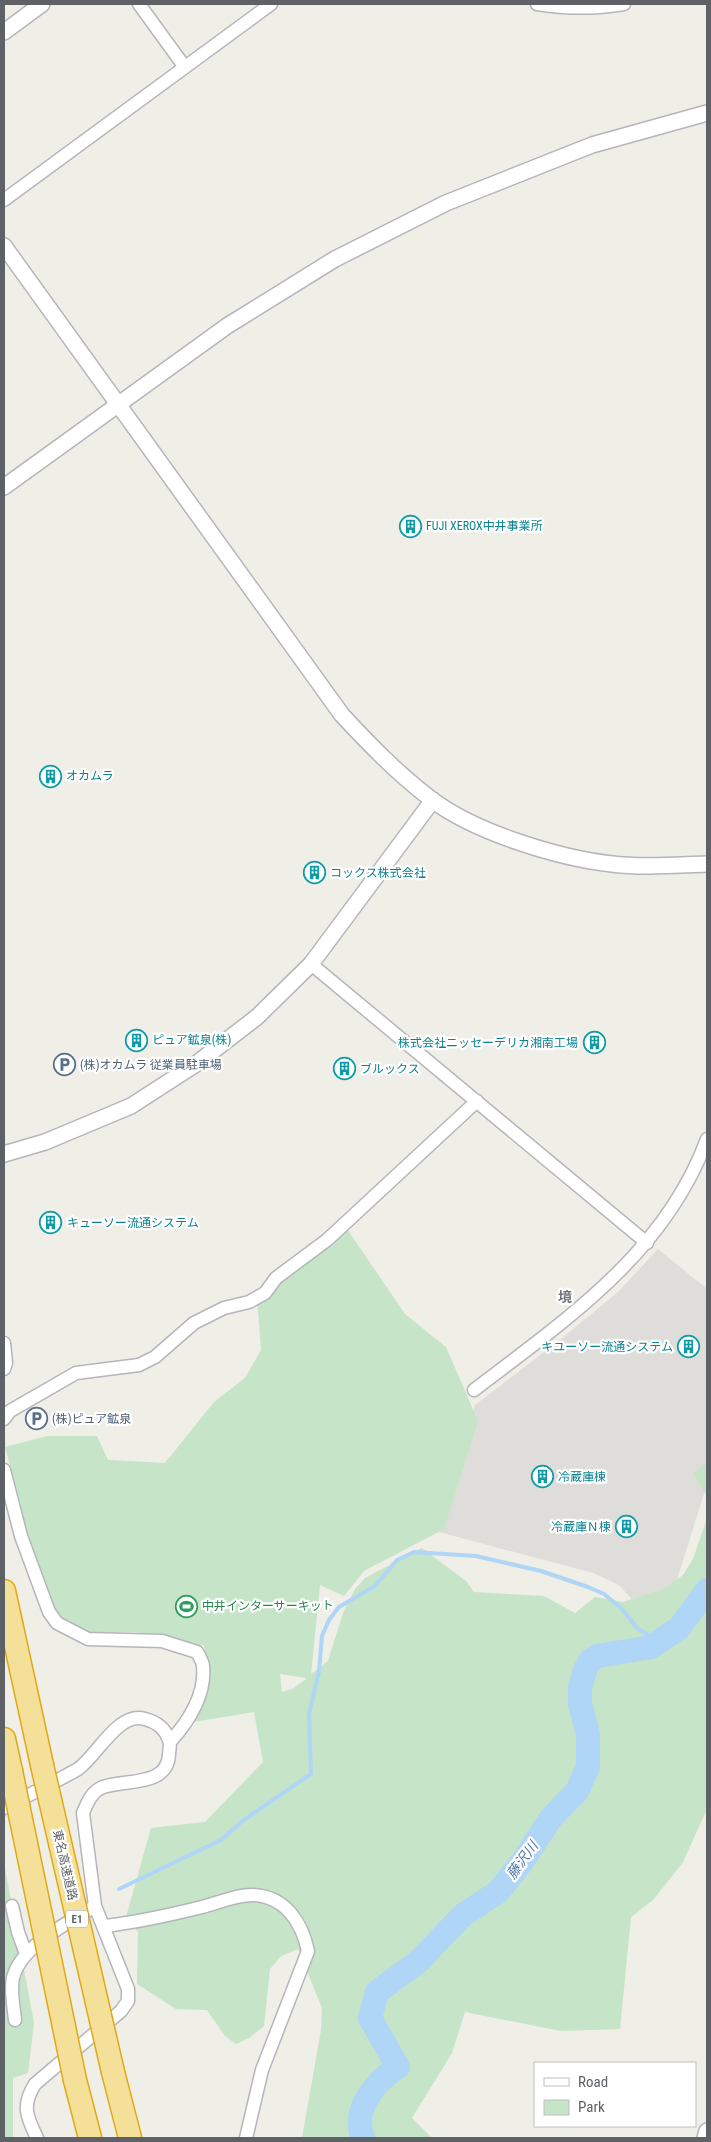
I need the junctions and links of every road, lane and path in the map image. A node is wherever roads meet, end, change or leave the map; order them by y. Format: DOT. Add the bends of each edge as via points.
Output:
graph roads {
  1 [pos="42,4"];
  2 [pos="140,4"];
  3 [pos="271,4"];
  4 [pos="537,4"];
  5 [pos="624,4"];
  6 [pos="4,32"];
  7 [pos="184,66"];
  8 [pos="707,113"];
  9 [pos="4,200"];
  10 [pos="4,246"];
  11 [pos="117,404"];
  12 [pos="4,487"];
  13 [pos="433,800"];
  14 [pos="707,864"];
  15 [pos="311,964"];
  16 [pos="477,1101"];
  17 [pos="707,1138"];
  18 [pos="4,1154"];
  19 [pos="646,1243"];
  20 [pos="4,1343"];
  21 [pos="4,1369"];
  22 [pos="474,1390"];
  23 [pos="4,1418"];
  24 [pos="4,1470"];
  25 [pos="4,1591"];
  26 [pos="4,1738"];
  27 [pos="170,1742"];
  28 [pos="4,1808"];
  29 [pos="12,1906"];
  30 [pos="95,1906"];
  31 [pos="105,1926"];
  32 [pos="26,1954"];
  33 [pos="15,2020"];
  34 [pos="707,2131"];
  35 [pos="37,2138"];
  36 [pos="90,2138"];
  37 [pos="130,2138"];
  38 [pos="246,2138"];
  39 [pos="706,2138"];
  1 -- 6 [label="street"];
  2 -- 7 [label="street"];
  3 -- 7 [label="street"];
  4 -- 5 [label="street" via="574,9"];
  7 -- 9 [label="street"];
  8 -- 11 [label="street" via="592,145 446,203 327,264 227,326"];
  10 -- 11 [label="street"];
  11 -- 12 [label="street"];
  11 -- 13 [label="street" via="342,715 382,758"];
  13 -- 14 [label="street" via="470,821 556,854 612,865"];
  13 -- 15 [label="street"];
  15 -- 16 [label="street"];
  15 -- 18 [label="street" via="257,1017 196,1064 131,1106 45,1142"];
  16 -- 19 [label="street"];
  16 -- 23 [label="street" via="327,1240 276,1278 265,1293 194,1323 155,1357 138,1365 76,1374 10,1411"];
  17 -- 19 [label="street" via="697,1167 674,1206"];
  19 -- 22 [label="street" via="603,1290"];
  20 -- 21 [label="street"];
  24 -- 27 [label="street" via="21,1536 49,1612 57,1623 88,1638 162,1641 197,1652 204,1666 201,1687 193,1713"];
  25 -- 37 [label="highway, 東名高速道路 / E1, bridge"];
  26 -- 36 [label="highway, bridge"];
  27 -- 28 [label="street" via="164,1728 153,1721 130,1720 115,1729 80,1768"];
  27 -- 30 [label="street" via="168,1761 153,1778 102,1787 87,1801 84,1813"];
  29 -- 32 [label="street"];
  30 -- 31 [label="street"];
  30 -- 32 [label="street" via="51,1932"];
  31 -- 35 [label="street" via="128,1989 128,2002 35,2084 27,2096 26,2108"];
  31 -- 38 [label="street" via="144,1922 253,1895 272,1899 297,1918 304,1931 308,1951 262,2070"];
  32 -- 33 [label="street" via="13,1978"];
  34 -- 39 [label="street"];
}
